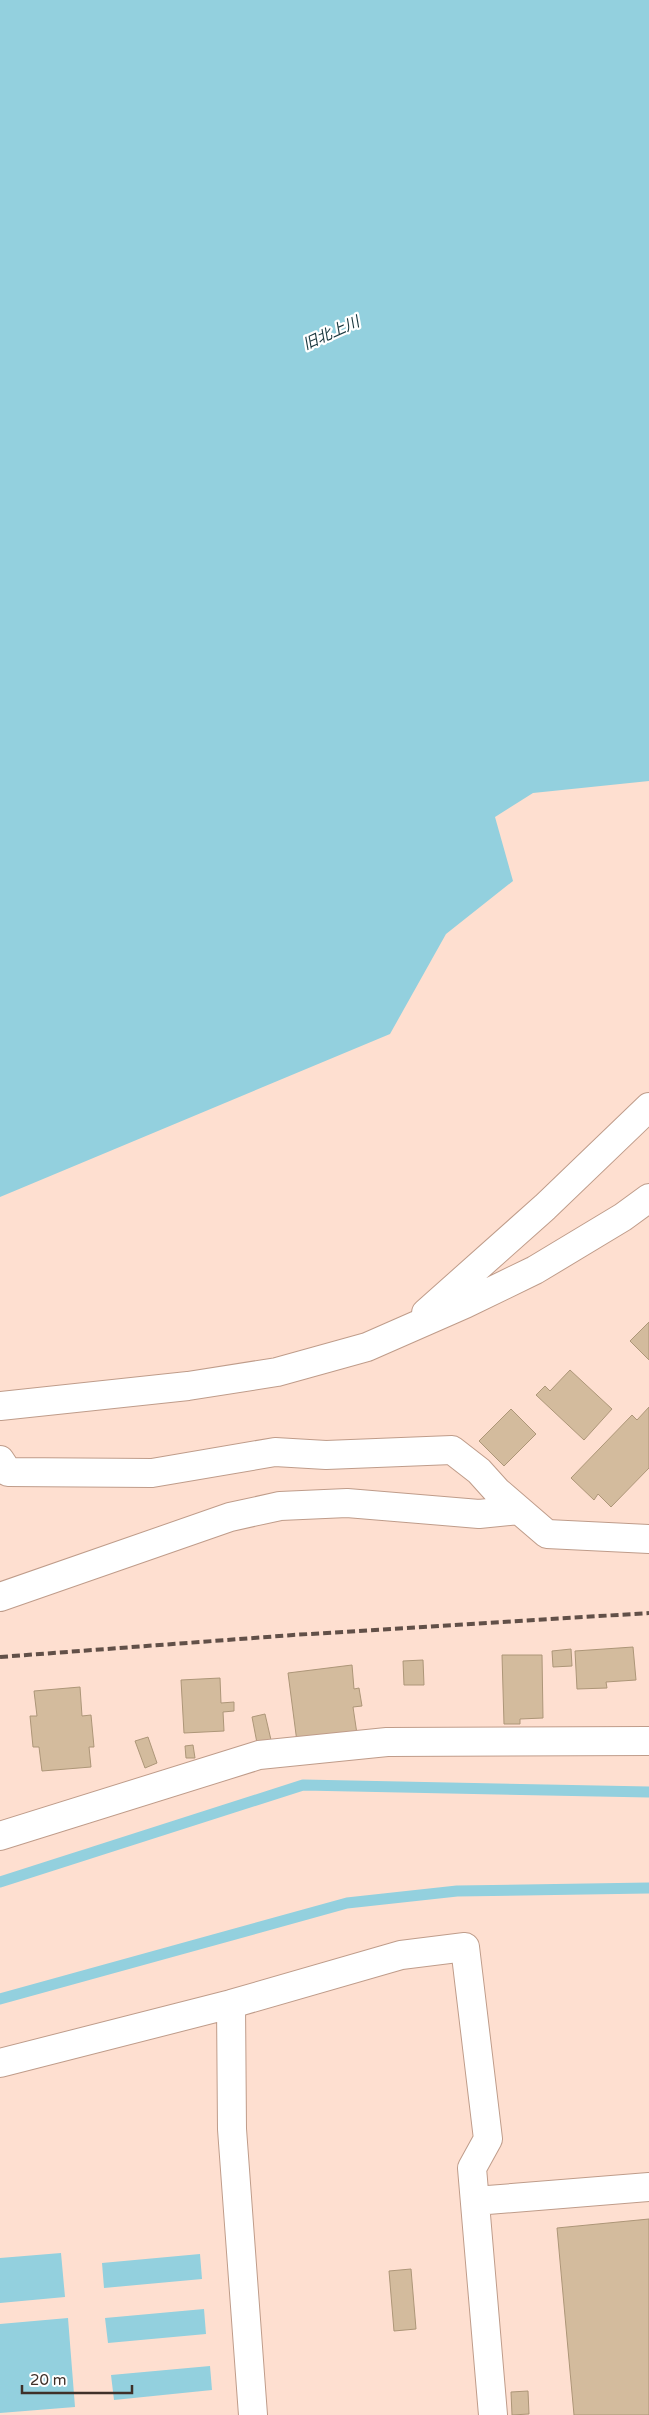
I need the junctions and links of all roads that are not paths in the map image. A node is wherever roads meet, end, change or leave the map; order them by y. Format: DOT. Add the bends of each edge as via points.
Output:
graph roads {
  1 [pos="649,1107"];
  2 [pos="649,1198"];
  3 [pos="408,1329"];
  4 [pos="0,1406"];
  5 [pos="0,1460"];
  6 [pos="519,1510"];
  7 [pos="649,1539"];
  8 [pos="0,1597"];
  9 [pos="649,1741"];
  10 [pos="0,1836"];
  11 [pos="231,2004"];
  12 [pos="0,2063"];
  13 [pos="649,2187"];
  14 [pos="475,2201"];
  15 [pos="253,2415"];
  16 [pos="493,2415"];
  1 -- 3 [label="street"];
  2 -- 3 [label="street" via="624,1217 536,1270"];
  3 -- 4 [label="street" via="367,1347 277,1372 188,1386"];
  5 -- 6 [label="street" via="8,1472 152,1473 276,1452 326,1455 452,1450"];
  6 -- 7 [label="street" via="547,1534"];
  6 -- 8 [label="street" via="478,1514 347,1503 280,1506 230,1517"];
  9 -- 10 [label="street" via="387,1742 259,1755"];
  11 -- 12 [label="street"];
  11 -- 14 [label="street" via="401,1955 465,1947 488,2139 472,2168"];
  11 -- 15 [label="street" via="232,2129"];
  13 -- 14 [label="street"];
  14 -- 16 [label="street"];
}
